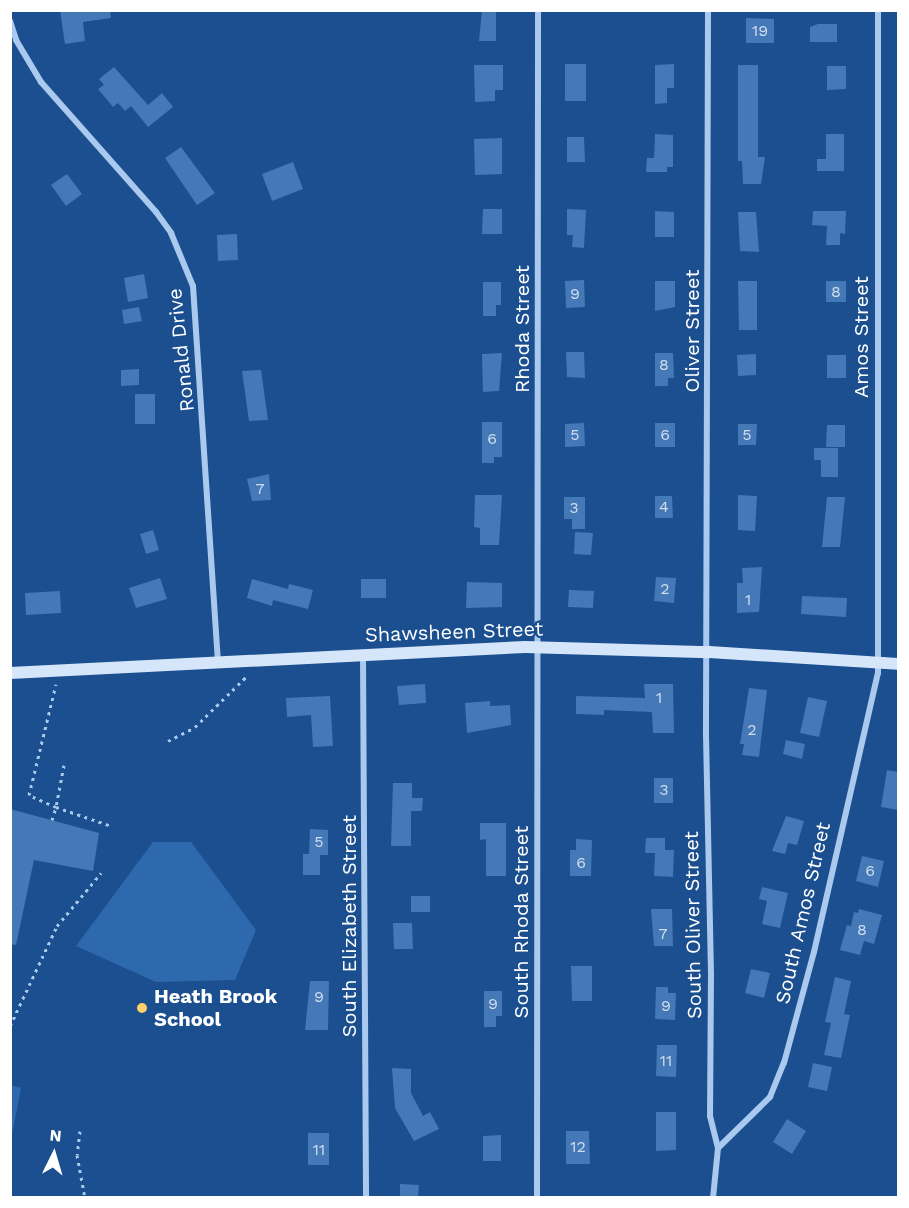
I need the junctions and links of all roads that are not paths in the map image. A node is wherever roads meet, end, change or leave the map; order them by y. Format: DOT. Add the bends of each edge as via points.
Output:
graph roads {
  1 [pos="538,10"];
  2 [pos="708,10"];
  3 [pos="878,10"];
  4 [pos="10,21"];
  5 [pos="538,647"];
  6 [pos="709,652"];
  7 [pos="363,654"];
  8 [pos="878,663"];
  9 [pos="218,664"];
  10 [pos="898,664"];
  11 [pos="10,673"];
  12 [pos="717,1148"];
  13 [pos="366,1197"];
  14 [pos="537,1197"];
  15 [pos="713,1197"];
  1 -- 5 [label="street, Rhoda Street"];
  2 -- 6 [label="street, Oliver Street"];
  3 -- 8 [label="street, Amos Street"];
  4 -- 9 [label="street, Ronald Drive" via="16,40 41,82 171,233 194,286"];
  5 -- 6 [label="main road, Shawsheen Street"];
  5 -- 7 [label="main road, Shawsheen Street"];
  5 -- 14 [label="street, South Rhoda Street"];
  6 -- 8 [label="main road, Shawsheen Street"];
  6 -- 12 [label="street, South Oliver Street" via="710,1116"];
  7 -- 9 [label="main road, Shawsheen Street"];
  7 -- 13 [label="street, South Elizabeth Street"];
  8 -- 10 [label="main road, Shawsheen Street"];
  8 -- 12 [label="street, South Amos Street" via="814,952 784,1063 770,1097"];
  9 -- 11 [label="main road, Shawsheen Street"];
  12 -- 15 [label="street, South Oliver Street"];
}
